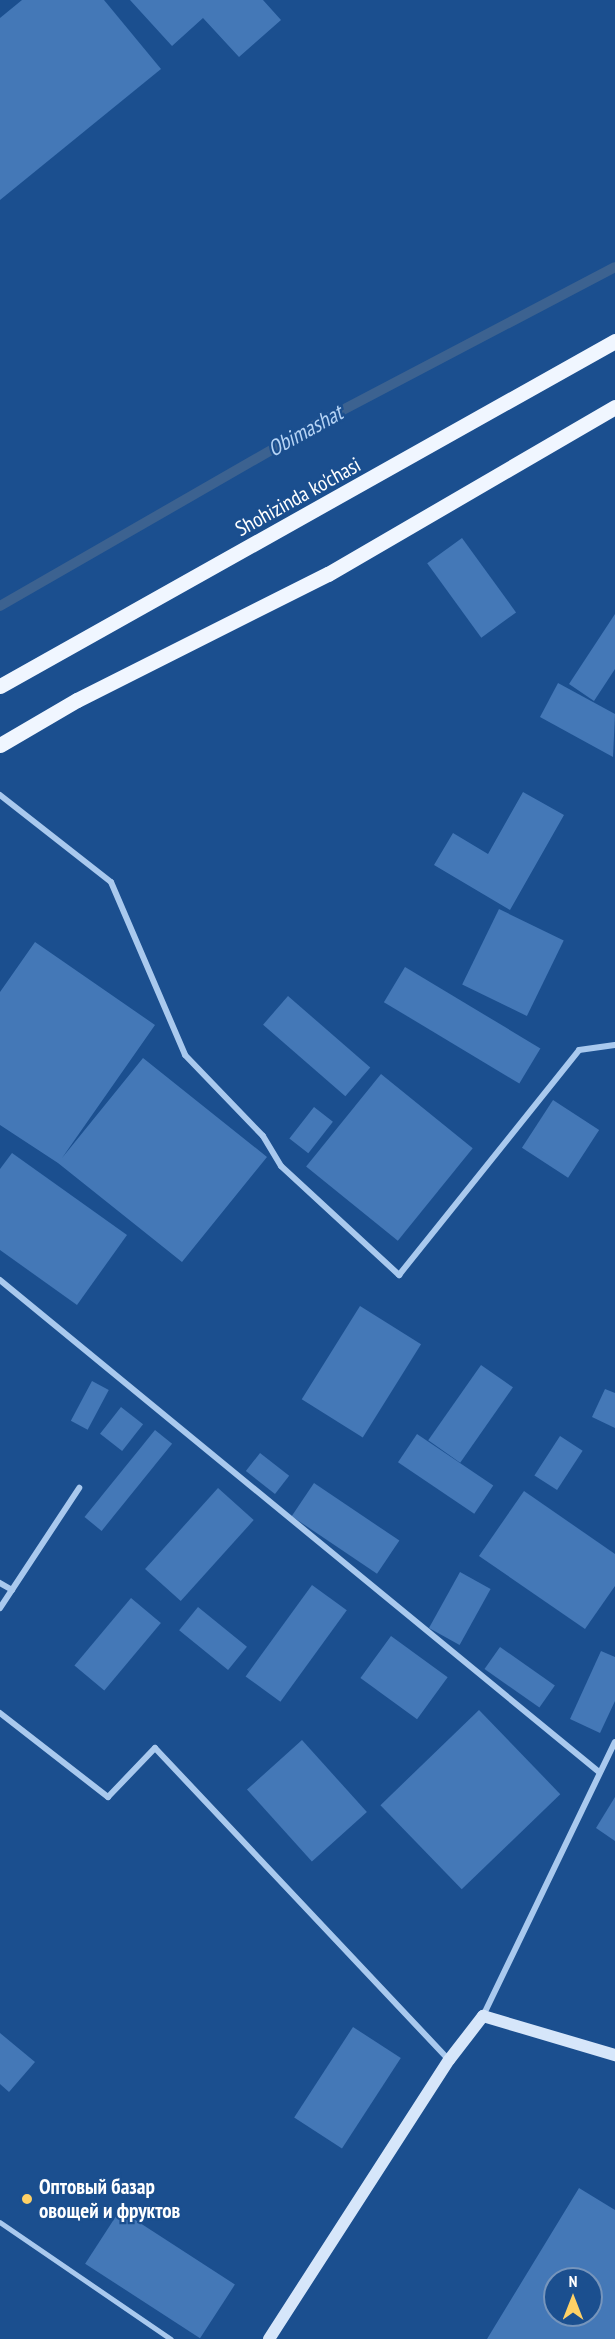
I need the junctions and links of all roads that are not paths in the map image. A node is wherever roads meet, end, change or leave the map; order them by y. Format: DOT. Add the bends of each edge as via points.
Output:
graph roads {
  1 [pos="615,341"];
  2 [pos="615,407"];
  3 [pos="0,686"];
  4 [pos="0,745"];
  5 [pos="0,795"];
  6 [pos="615,1045"];
  7 [pos="0,1280"];
  8 [pos="78,1488"];
  9 [pos="0,1583"];
  10 [pos="12,1590"];
  11 [pos="0,1608"];
  12 [pos="0,1713"];
  13 [pos="615,1742"];
  14 [pos="599,1772"];
  15 [pos="483,2016"];
  16 [pos="615,2055"];
  17 [pos="449,2060"];
  18 [pos="0,2222"];
  19 [pos="171,2339"];
  20 [pos="269,2339"];
  1 -- 3 [label="main road, Shohizinda ko'chasi"];
  2 -- 4 [label="main road" via="328,574 77,700"];
  5 -- 6 [label="street" via="111,882 185,1055 263,1136 280,1166 399,1275 579,1050"];
  7 -- 14 [label="street"];
  8 -- 10 [label="street"];
  9 -- 10 [label="street"];
  10 -- 11 [label="street"];
  12 -- 17 [label="street" via="108,1797 155,1748"];
  13 -- 14 [label="street"];
  14 -- 15 [label="street"];
  15 -- 16 [label="street"];
  15 -- 17 [label="street"];
  17 -- 20 [label="street"];
  18 -- 19 [label="lane"];
}
